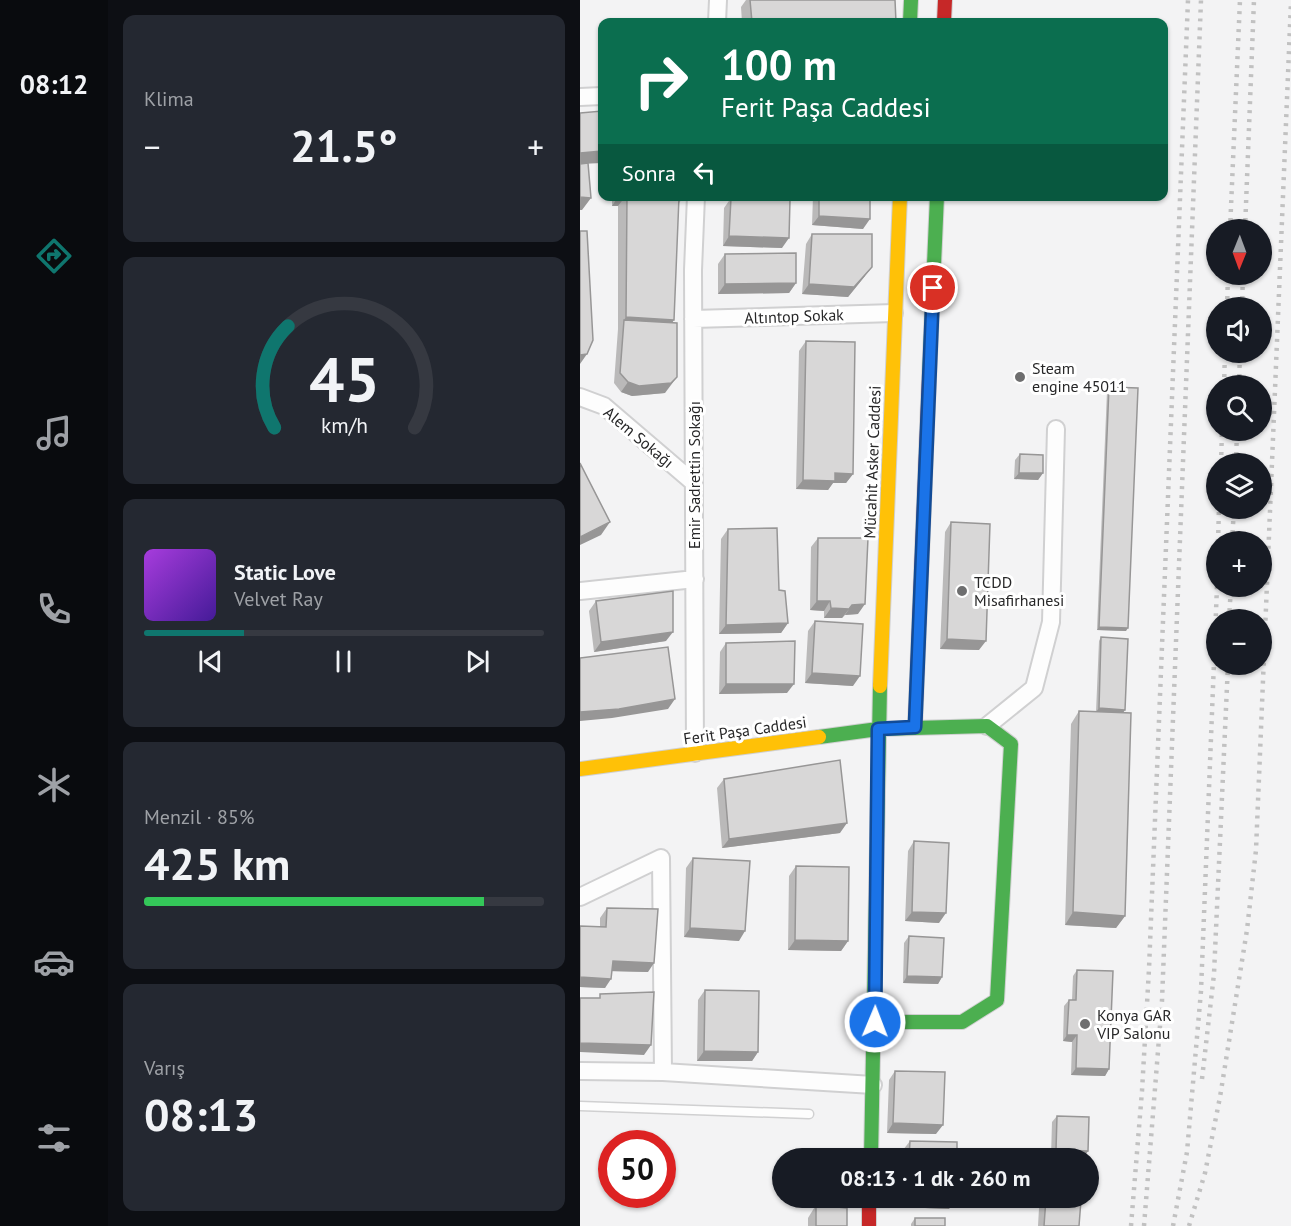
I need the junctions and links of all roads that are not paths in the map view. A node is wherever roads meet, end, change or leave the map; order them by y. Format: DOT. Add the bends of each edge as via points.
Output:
graph roads {
  1 [pos="718,0"];
  2 [pos="911,0"];
  3 [pos="945,0"];
  4 [pos="717,18"];
  5 [pos="910,18"];
  6 [pos="944,18"];
  7 [pos="598,96"];
  8 [pos="580,97"];
  9 [pos="696,201"];
  10 [pos="900,201"];
  11 [pos="937,201"];
  12 [pos="894,313"];
  13 [pos="693,319"];
  14 [pos="580,397"];
  15 [pos="1056,429"];
  16 [pos="694,483"];
  17 [pos="695,579"];
  18 [pos="580,591"];
  19 [pos="987,726"];
  20 [pos="915,727"];
  21 [pos="878,729"];
  22 [pos="695,753"];
  23 [pos="580,769"];
  24 [pos="580,897"];
  25 [pos="875,1022"];
  26 [pos="580,1071"];
  27 [pos="663,1072"];
  28 [pos="873,1085"];
  29 [pos="580,1106"];
  30 [pos="809,1114"];
  31 [pos="871,1148"];
  32 [pos="870,1208"];
  33 [pos="869,1226"];
  1 -- 4 [label="street"];
  2 -- 5 [label="main road"];
  3 -- 6 [label="main road"];
  7 -- 8 [label="street"];
  9 -- 13 [label="street, Emir Sadrettin Sokağı"];
  10 -- 12 [label="main road, Mücahit Asker Caddesi"];
  11 -- 20 [label="main road"];
  12 -- 13 [label="street, Altıntop Sokak"];
  12 -- 21 [label="main road, Mücahit Asker Caddesi"];
  13 -- 16 [label="street, Emir Sadrettin Sokağı"];
  14 -- 16 [label="street, Alem Sokağı" via="604,406"];
  15 -- 19 [label="street" via="1051,622 1034,688"];
  16 -- 17 [label="street, Emir Sadrettin Sokağı"];
  17 -- 18 [label="street"];
  17 -- 22 [label="street, Emir Sadrettin Sokağı"];
  19 -- 20 [label="main road, Ferit Paşa Caddesi"];
  19 -- 25 [label="main road" via="1011,744 997,1000 962,1022"];
  20 -- 21 [label="main road, Ferit Paşa Caddesi"];
  21 -- 22 [label="main road, Ferit Paşa Caddesi"];
  21 -- 25 [label="main road, Mücahit Asker Caddesi"];
  22 -- 23 [label="main road, Ferit Paşa Caddesi"];
  24 -- 27 [label="street" via="661,858"];
  25 -- 28 [label="main road, Mücahit Asker Caddesi"];
  26 -- 27 [label="street"];
  27 -- 28 [label="street"];
  28 -- 31 [label="main road, Mücahit Asker Caddesi"];
  29 -- 30 [label="lane"];
  32 -- 33 [label="main road"];
}
